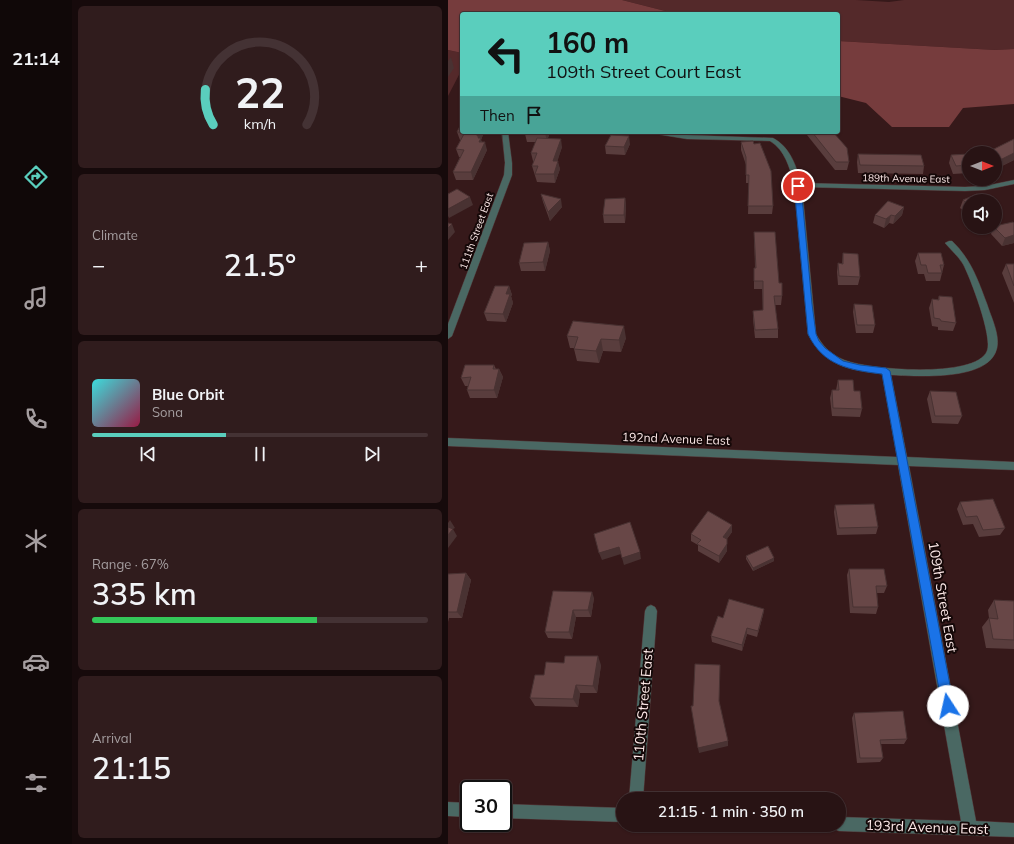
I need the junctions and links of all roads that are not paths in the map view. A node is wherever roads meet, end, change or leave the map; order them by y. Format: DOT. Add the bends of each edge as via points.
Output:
graph roads {
  1 [pos="505,134"];
  2 [pos="671,134"];
  3 [pos="1014,182"];
  4 [pos="798,186"];
  5 [pos="949,243"];
  6 [pos="448,336"];
  7 [pos="886,371"];
  8 [pos="448,442"];
  9 [pos="903,461"];
  10 [pos="1014,466"];
  11 [pos="651,611"];
  12 [pos="637,792"];
  13 [pos="448,809"];
  14 [pos="460,810"];
  15 [pos="512,811"];
  16 [pos="616,815"];
  17 [pos="846,824"];
  18 [pos="970,829"];
  19 [pos="1014,830"];
  1 -- 6 [label="street, 111th Street East" via="510,164 508,175"];
  2 -- 4 [label="street" via="700,138 771,139 778,142"];
  3 -- 4 [label="street, 189th Avenue East" via="965,190"];
  4 -- 7 [label="street" via="812,334 822,350 840,363"];
  5 -- 7 [label="street" via="966,259 988,320 992,351 979,364 968,369 952,372"];
  7 -- 9 [label="street, 109th Street East"];
  8 -- 9 [label="street, 192nd Avenue East"];
  9 -- 10 [label="street, 192nd Avenue East"];
  9 -- 18 [label="street, 109th Street East"];
  11 -- 12 [label="street, 110th Street East"];
  13 -- 14 [label="street"];
  15 -- 16 [label="street"];
  17 -- 18 [label="street, 193rd Avenue East"];
  18 -- 19 [label="street, 193rd Avenue East"];
}
